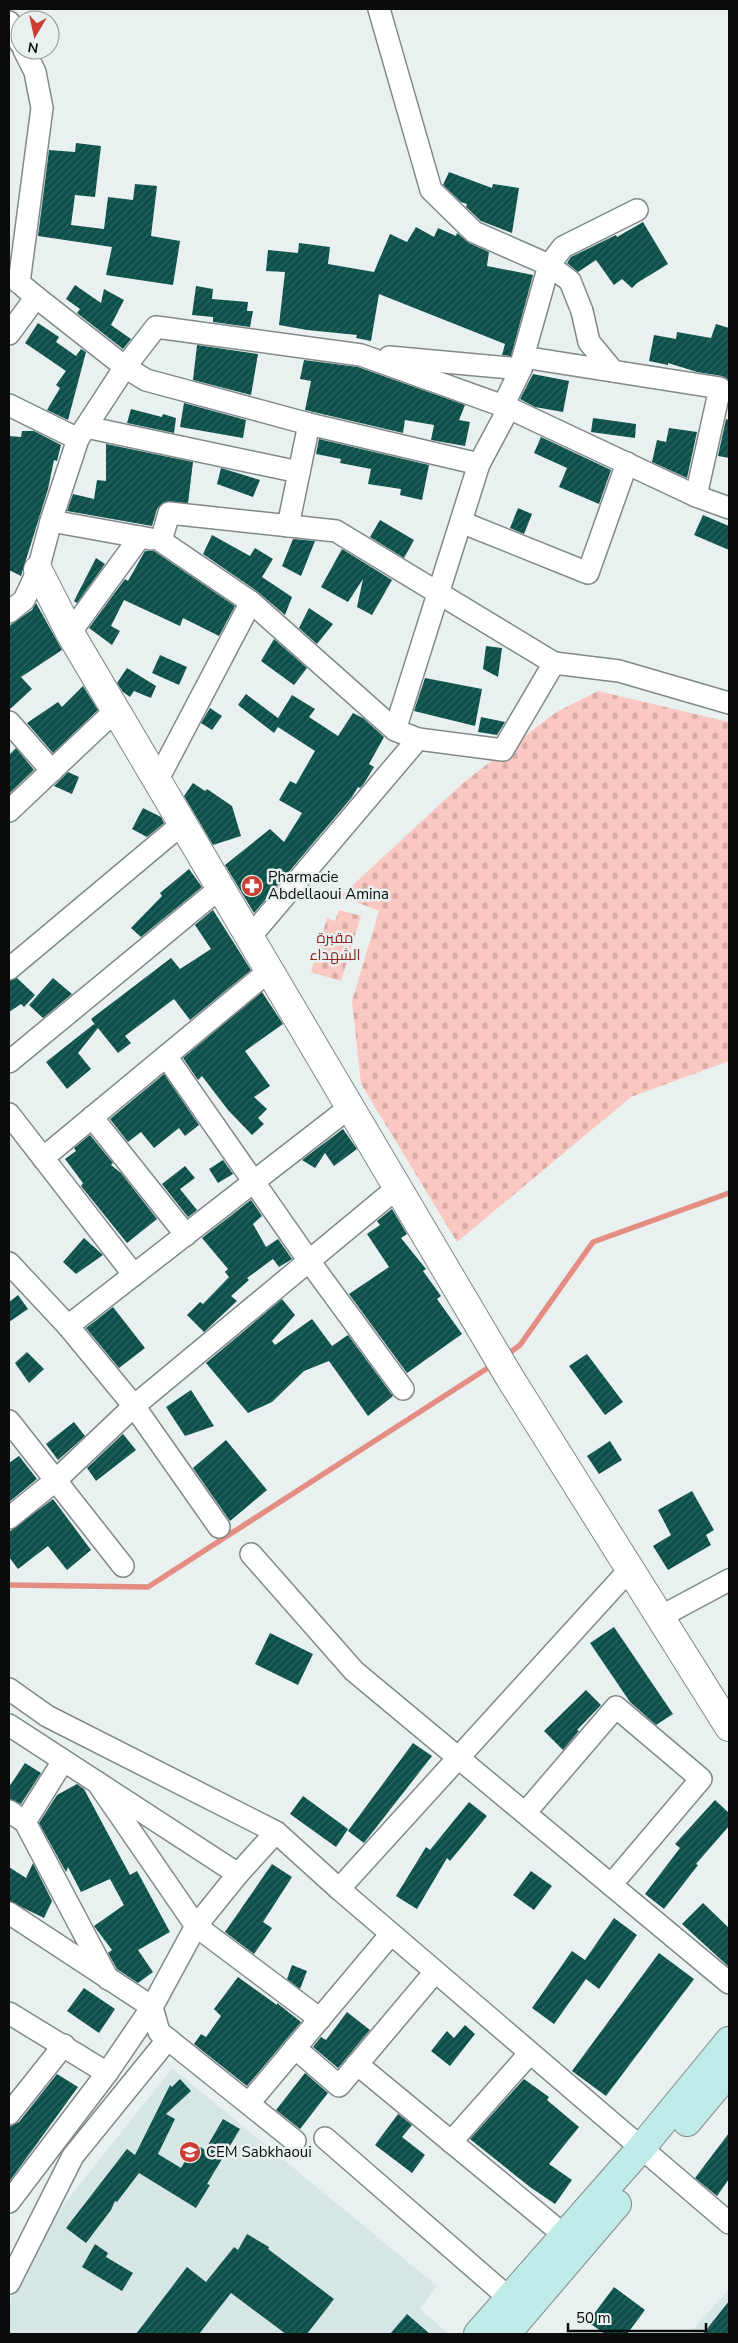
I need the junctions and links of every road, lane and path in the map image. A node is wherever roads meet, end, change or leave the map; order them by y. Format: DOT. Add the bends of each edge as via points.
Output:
graph roads {
  1 [pos="379,9"];
  2 [pos="29,60"];
  3 [pos="637,210"];
  4 [pos="549,265"];
  5 [pos="14,279"];
  6 [pos="36,297"];
  7 [pos="9,334"];
  8 [pos="361,355"];
  9 [pos="522,363"];
  10 [pos="125,367"];
  11 [pos="614,371"];
  12 [pos="725,389"];
  13 [pos="9,404"];
  14 [pos="506,407"];
  15 [pos="309,424"];
  16 [pos="82,433"];
  17 [pos="627,463"];
  18 [pos="479,464"];
  19 [pos="299,472"];
  20 [pos="696,496"];
  21 [pos="729,508"];
  22 [pos="51,521"];
  23 [pos="461,522"];
  24 [pos="288,526"];
  25 [pos="140,538"];
  26 [pos="161,540"];
  27 [pos="38,570"];
  28 [pos="438,594"];
  29 [pos="251,602"];
  30 [pos="9,612"];
  31 [pos="70,633"];
  32 [pos="554,663"];
  33 [pos="729,703"];
  34 [pos="116,710"];
  35 [pos="9,722"];
  36 [pos="395,730"];
  37 [pos="418,739"];
  38 [pos="52,771"];
  39 [pos="157,780"];
  40 [pos="9,811"];
  41 [pos="182,824"];
  42 [pos="220,888"];
  43 [pos="250,937"];
  44 [pos="9,969"];
  45 [pos="270,970"];
  46 [pos="166,1056"];
  47 [pos="9,1062"];
  48 [pos="350,1108"];
  49 [pos="9,1114"];
  50 [pos="92,1117"];
  51 [pos="43,1158"];
  52 [pos="255,1181"];
  53 [pos="397,1188"];
  54 [pos="186,1235"];
  55 [pos="309,1261"];
  56 [pos="12,1274"];
  57 [pos="134,1275"];
  58 [pos="68,1326"];
  59 [pos="403,1389"];
  60 [pos="134,1406"];
  61 [pos="9,1421"];
  62 [pos="55,1481"];
  63 [pos="9,1518"];
  64 [pos="218,1527"];
  65 [pos="251,1554"];
  66 [pos="123,1566"];
  67 [pos="630,1569"];
  68 [pos="729,1580"];
  69 [pos="660,1617"];
  70 [pos="9,1689"];
  71 [pos="9,1725"];
  72 [pos="729,1727"];
  73 [pos="458,1758"];
  74 [pos="63,1761"];
  75 [pos="97,1782"];
  76 [pos="525,1813"];
  77 [pos="17,1817"];
  78 [pos="276,1832"];
  79 [pos="238,1874"];
  80 [pos="611,1885"];
  81 [pos="339,1889"];
  82 [pos="9,1913"];
  83 [pos="196,1926"];
  84 [pos="391,1934"];
  85 [pos="435,1972"];
  86 [pos="109,1981"];
  87 [pos="729,1983"];
  88 [pos="152,2007"];
  89 [pos="9,2013"];
  90 [pos="320,2019"];
  91 [pos="168,2039"];
  92 [pos="729,2041"];
  93 [pos="64,2045"];
  94 [pos="295,2048"];
  95 [pos="530,2053"];
  96 [pos="357,2064"];
  97 [pos="729,2072"];
  98 [pos="107,2073"];
  99 [pos="249,2103"];
  100 [pos="9,2114"];
  101 [pos="325,2138"];
  102 [pos="295,2141"];
  103 [pos="451,2142"];
  104 [pos="649,2152"];
  105 [pos="9,2202"];
  106 [pos="728,2218"];
  107 [pos="564,2235"];
  108 [pos="9,2283"];
  109 [pos="509,2298"];
  110 [pos="478,2334"];
  111 [pos="506,2334"];
  1 -- 4 [label="street" via="431,190 474,232"];
  2 -- 5 [label="street" via="35,72 42,108"];
  3 -- 4 [label="street" via="563,246"];
  4 -- 9 [label="street"];
  4 -- 11 [label="street" via="570,281 582,311 589,342"];
  5 -- 6 [label="street"];
  6 -- 7 [label="street"];
  6 -- 10 [label="street"];
  8 -- 9 [label="street"];
  8 -- 10 [label="street" via="156,327"];
  8 -- 14 [label="street"];
  9 -- 11 [label="street"];
  9 -- 14 [label="street"];
  10 -- 15 [label="street" via="146,380"];
  10 -- 16 [label="street"];
  11 -- 12 [label="street"];
  12 -- 20 [label="street"];
  13 -- 16 [label="street"];
  14 -- 17 [label="street"];
  14 -- 18 [label="street"];
  15 -- 18 [label="street"];
  15 -- 19 [label="street"];
  16 -- 19 [label="street"];
  16 -- 22 [label="street"];
  17 -- 20 [label="street"];
  17 -- 23 [label="street" via="588,573"];
  18 -- 23 [label="street"];
  19 -- 24 [label="street"];
  20 -- 21 [label="street"];
  22 -- 25 [label="street"];
  22 -- 27 [label="street"];
  23 -- 28 [label="street"];
  24 -- 26 [label="street" via="169,513"];
  24 -- 28 [label="street" via="336,531"];
  25 -- 26 [label="street"];
  25 -- 31 [label="street"];
  26 -- 29 [label="street"];
  27 -- 30 [label="street" via="24,600"];
  27 -- 31 [label="street"];
  28 -- 32 [label="street"];
  28 -- 36 [label="street"];
  29 -- 36 [label="street"];
  29 -- 39 [label="street"];
  31 -- 34 [label="street"];
  32 -- 33 [label="street" via="619,671"];
  32 -- 37 [label="street" via="503,750"];
  34 -- 38 [label="street"];
  34 -- 39 [label="street"];
  35 -- 38 [label="street"];
  36 -- 37 [label="street"];
  37 -- 43 [label="street"];
  38 -- 40 [label="street"];
  39 -- 41 [label="street"];
  41 -- 42 [label="street"];
  41 -- 44 [label="street"];
  42 -- 43 [label="street"];
  42 -- 47 [label="street"];
  43 -- 45 [label="street"];
  45 -- 46 [label="street"];
  45 -- 48 [label="street"];
  46 -- 50 [label="street"];
  46 -- 52 [label="street"];
  48 -- 52 [label="street"];
  48 -- 53 [label="street"];
  49 -- 51 [label="street"];
  50 -- 51 [label="street"];
  50 -- 54 [label="street"];
  51 -- 57 [label="street"];
  52 -- 54 [label="street"];
  52 -- 55 [label="street"];
  53 -- 55 [label="street"];
  53 -- 67 [label="street" via="510,1378"];
  54 -- 57 [label="street"];
  55 -- 59 [label="street"];
  55 -- 60 [label="street"];
  56 -- 58 [label="street"];
  57 -- 58 [label="street"];
  58 -- 60 [label="street"];
  60 -- 62 [label="street"];
  60 -- 64 [label="street"];
  61 -- 62 [label="street"];
  62 -- 63 [label="street"];
  62 -- 66 [label="street"];
  65 -- 73 [label="street" via="354,1670"];
  67 -- 69 [label="street"];
  67 -- 73 [label="street"];
  68 -- 69 [label="street"];
  69 -- 72 [label="street"];
  70 -- 78 [label="street" via="47,1716"];
  71 -- 74 [label="street"];
  73 -- 76 [label="street"];
  73 -- 81 [label="street"];
  74 -- 75 [label="street"];
  74 -- 77 [label="street"];
  75 -- 79 [label="street"];
  75 -- 83 [label="street"];
  76 -- 80 [label="street"];
  76 -- 80 [label="street" via="616,1707 701,1779"];
  77 -- 86 [label="street"];
  78 -- 79 [label="street"];
  78 -- 81 [label="street"];
  79 -- 83 [label="street"];
  80 -- 87 [label="street"];
  81 -- 84 [label="street"];
  82 -- 86 [label="street"];
  83 -- 88 [label="street"];
  83 -- 90 [label="street"];
  84 -- 85 [label="street"];
  84 -- 90 [label="street"];
  85 -- 95 [label="street"];
  85 -- 96 [label="street"];
  86 -- 88 [label="street"];
  88 -- 91 [label="street" via="159,2032"];
  88 -- 98 [label="street"];
  89 -- 93 [label="street"];
  90 -- 94 [label="street"];
  91 -- 99 [label="street"];
  91 -- 108 [label="street" via="73,2156"];
  92 -- 104 [label="main road"];
  93 -- 98 [label="street"];
  93 -- 100 [label="street"];
  94 -- 96 [label="street" via="339,2086"];
  94 -- 99 [label="street"];
  95 -- 103 [label="street"];
  95 -- 104 [label="street"];
  96 -- 103 [label="street"];
  97 -- 104 [label="main road"];
  98 -- 105 [label="street"];
  99 -- 102 [label="street"];
  101 -- 109 [label="street"];
  103 -- 107 [label="street"];
  104 -- 106 [label="street"];
  104 -- 107 [label="main road"];
  104 -- 111 [label="main road"];
  107 -- 109 [label="main road"];
  109 -- 110 [label="main road"];
}
